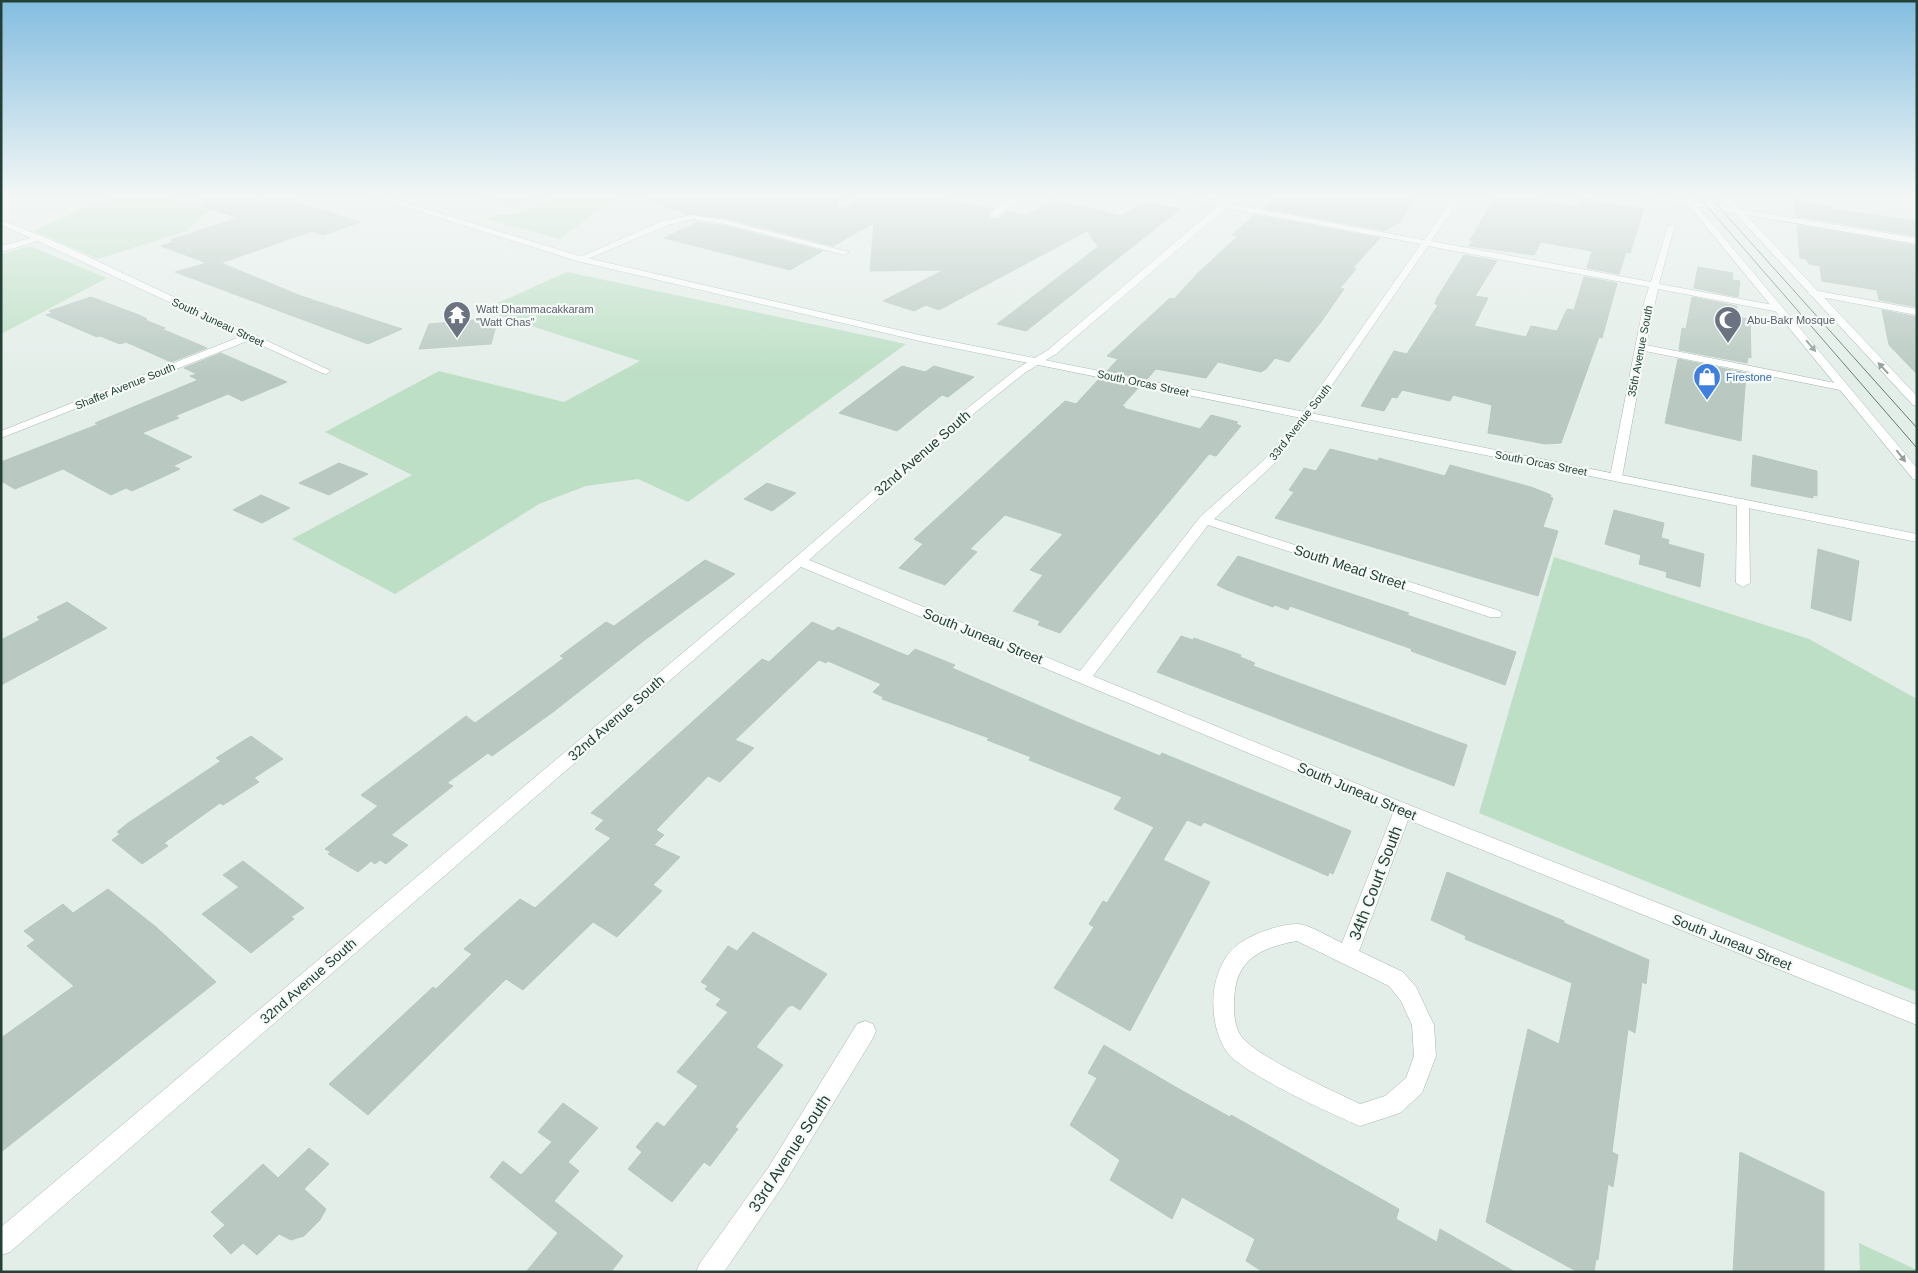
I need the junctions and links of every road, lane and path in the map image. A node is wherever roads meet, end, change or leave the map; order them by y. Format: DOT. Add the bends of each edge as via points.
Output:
graph roads {
  1 [pos="78,256"];
  2 [pos="572,256"];
  3 [pos="586,256"];
  4 [pos="1164,256"];
  5 [pos="1419,256"];
  6 [pos="1494,256"];
  7 [pos="1662,256"];
  8 [pos="1735,256"];
  9 [pos="1779,256"];
  10 [pos="580,259"];
  11 [pos="1653,286"];
  12 [pos="1813,293"];
  13 [pos="1779,309"];
  14 [pos="1917,312"];
  15 [pos="248,337"];
  16 [pos="1641,347"];
  17 [pos="1038,362"];
  18 [pos="326,371"];
  19 [pos="1845,388"];
  20 [pos="1917,403"];
  21 [pos="1306,416"];
  22 [pos="1,435"];
  23 [pos="1917,476"];
  24 [pos="1616,477"];
  25 [pos="1742,503"];
  26 [pos="1205,520"];
  27 [pos="1917,538"];
  28 [pos="799,561"];
  29 [pos="1743,582"];
  30 [pos="1495,614"];
  31 [pos="1084,677"];
  32 [pos="1403,810"];
  33 [pos="1347,955"];
  34 [pos="1917,1015"];
  35 [pos="865,1031"];
  36 [pos="1,1243"];
  37 [pos="709,1272"];
  1 -- 15 [label="street, South Juneau Street"];
  2 -- 10 [label="street, South Orcas Street"];
  3 -- 10 [label="street"];
  4 -- 17 [label="street, 32nd Avenue South"];
  5 -- 21 [label="street, 33rd Avenue South"];
  6 -- 11 [label="street"];
  7 -- 11 [label="street, 35th Avenue South"];
  8 -- 13 [label="street"];
  9 -- 12 [label="street"];
  10 -- 17 [label="street, South Orcas Street"];
  11 -- 13 [label="street"];
  11 -- 16 [label="street, 35th Avenue South"];
  12 -- 14 [label="street"];
  20 -- 12 [label="street, one-way"];
  13 -- 19 [label="street, one-way"];
  15 -- 18 [label="street, South Juneau Street"];
  15 -- 22 [label="street, Shaffer Avenue South"];
  16 -- 19 [label="street"];
  16 -- 24 [label="street, 35th Avenue South"];
  17 -- 21 [label="street, South Orcas Street"];
  17 -- 28 [label="street, 32nd Avenue South" via="1022,370 973,409"];
  19 -- 23 [label="street, one-way"];
  21 -- 24 [label="street, South Orcas Street"];
  21 -- 26 [label="street, 33rd Avenue South" via="1268,463"];
  24 -- 25 [label="street, South Orcas Street"];
  25 -- 27 [label="street, South Orcas Street"];
  25 -- 29 [label="street"];
  26 -- 30 [label="street, South Mead Street"];
  26 -- 31 [label="street, 33rd Avenue South"];
  28 -- 31 [label="street, South Juneau Street"];
  28 -- 36 [label="street, 32nd Avenue South"];
  31 -- 32 [label="street, South Juneau Street"];
  32 -- 33 [label="street, 34th Court South"];
  32 -- 34 [label="street, South Juneau Street"];
  33 -- 33 [label="street, 34th Court South" via="1298,932 1270,936 1248,948 1231,966 1223,990 1224,1017 1235,1046 1250,1060 1360,1115 1392,1105 1414,1085 1425,1056 1423,1025 1409,994 1396,979"];
  35 -- 37 [label="street, 33rd Avenue South" via="776,1176"];
}
